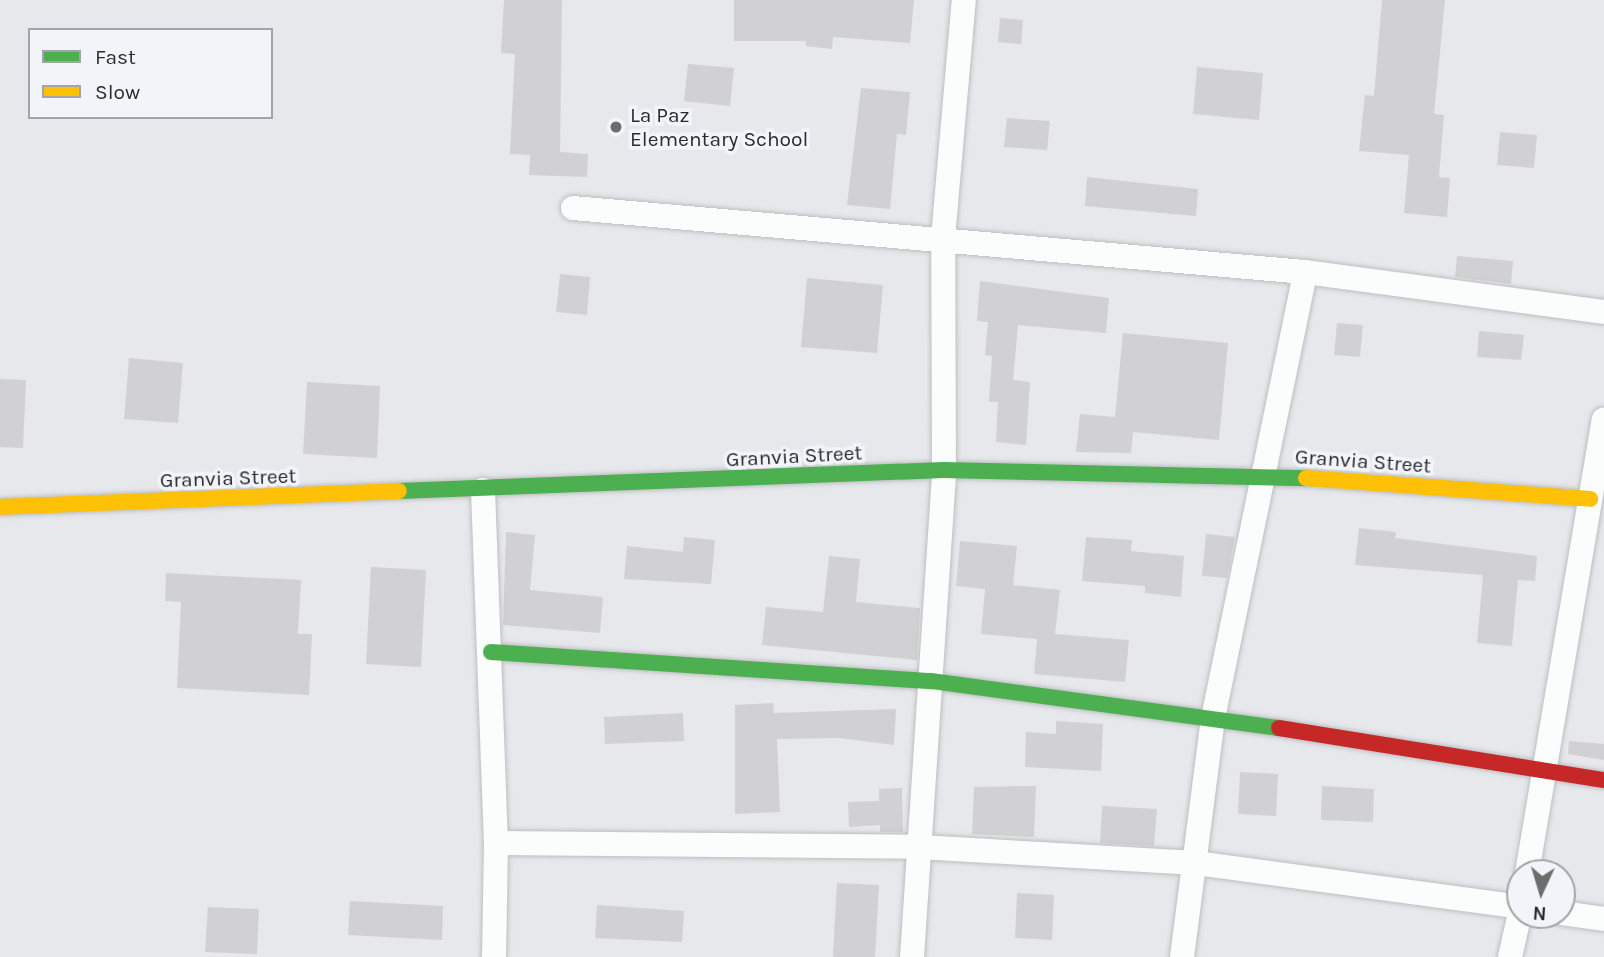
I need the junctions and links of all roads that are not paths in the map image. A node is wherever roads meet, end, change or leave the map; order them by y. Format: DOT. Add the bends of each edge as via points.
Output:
graph roads {
  1 [pos="964,0"];
  2 [pos="573,208"];
  3 [pos="943,238"];
  4 [pos="1305,272"];
  5 [pos="1604,312"];
  6 [pos="1604,419"];
  7 [pos="944,470"];
  8 [pos="1263,475"];
  9 [pos="483,490"];
  10 [pos="1590,499"];
  11 [pos="0,507"];
  12 [pos="491,652"];
  13 [pos="931,681"];
  14 [pos="1213,718"];
  15 [pos="1543,772"];
  16 [pos="1604,780"];
  17 [pos="496,843"];
  18 [pos="919,847"];
  19 [pos="1529,859"];
  20 [pos="1196,863"];
  21 [pos="1506,905"];
  22 [pos="1576,915"];
  23 [pos="1604,919"];
  24 [pos="1517,929"];
  25 [pos="494,957"];
  26 [pos="912,957"];
  27 [pos="1182,957"];
  28 [pos="1510,957"];
  1 -- 3 [label="street"];
  2 -- 3 [label="street"];
  3 -- 4 [label="street"];
  3 -- 7 [label="street"];
  4 -- 5 [label="street"];
  4 -- 8 [label="street"];
  6 -- 10 [label="street"];
  7 -- 8 [label="street, Granvia Street"];
  7 -- 9 [label="street, Granvia Street"];
  7 -- 13 [label="street"];
  8 -- 10 [label="street, Granvia Street"];
  8 -- 14 [label="street"];
  9 -- 11 [label="street, Granvia Street"];
  9 -- 12 [label="street"];
  10 -- 15 [label="street"];
  12 -- 13 [label="street"];
  12 -- 17 [label="street"];
  13 -- 14 [label="street"];
  13 -- 18 [label="street"];
  14 -- 15 [label="street"];
  14 -- 20 [label="street"];
  15 -- 16 [label="street"];
  15 -- 19 [label="street"];
  17 -- 18 [label="street"];
  17 -- 25 [label="street"];
  18 -- 20 [label="street"];
  18 -- 26 [label="street"];
  20 -- 21 [label="street"];
  20 -- 27 [label="street"];
  22 -- 23 [label="street"];
  24 -- 28 [label="street"];
}
